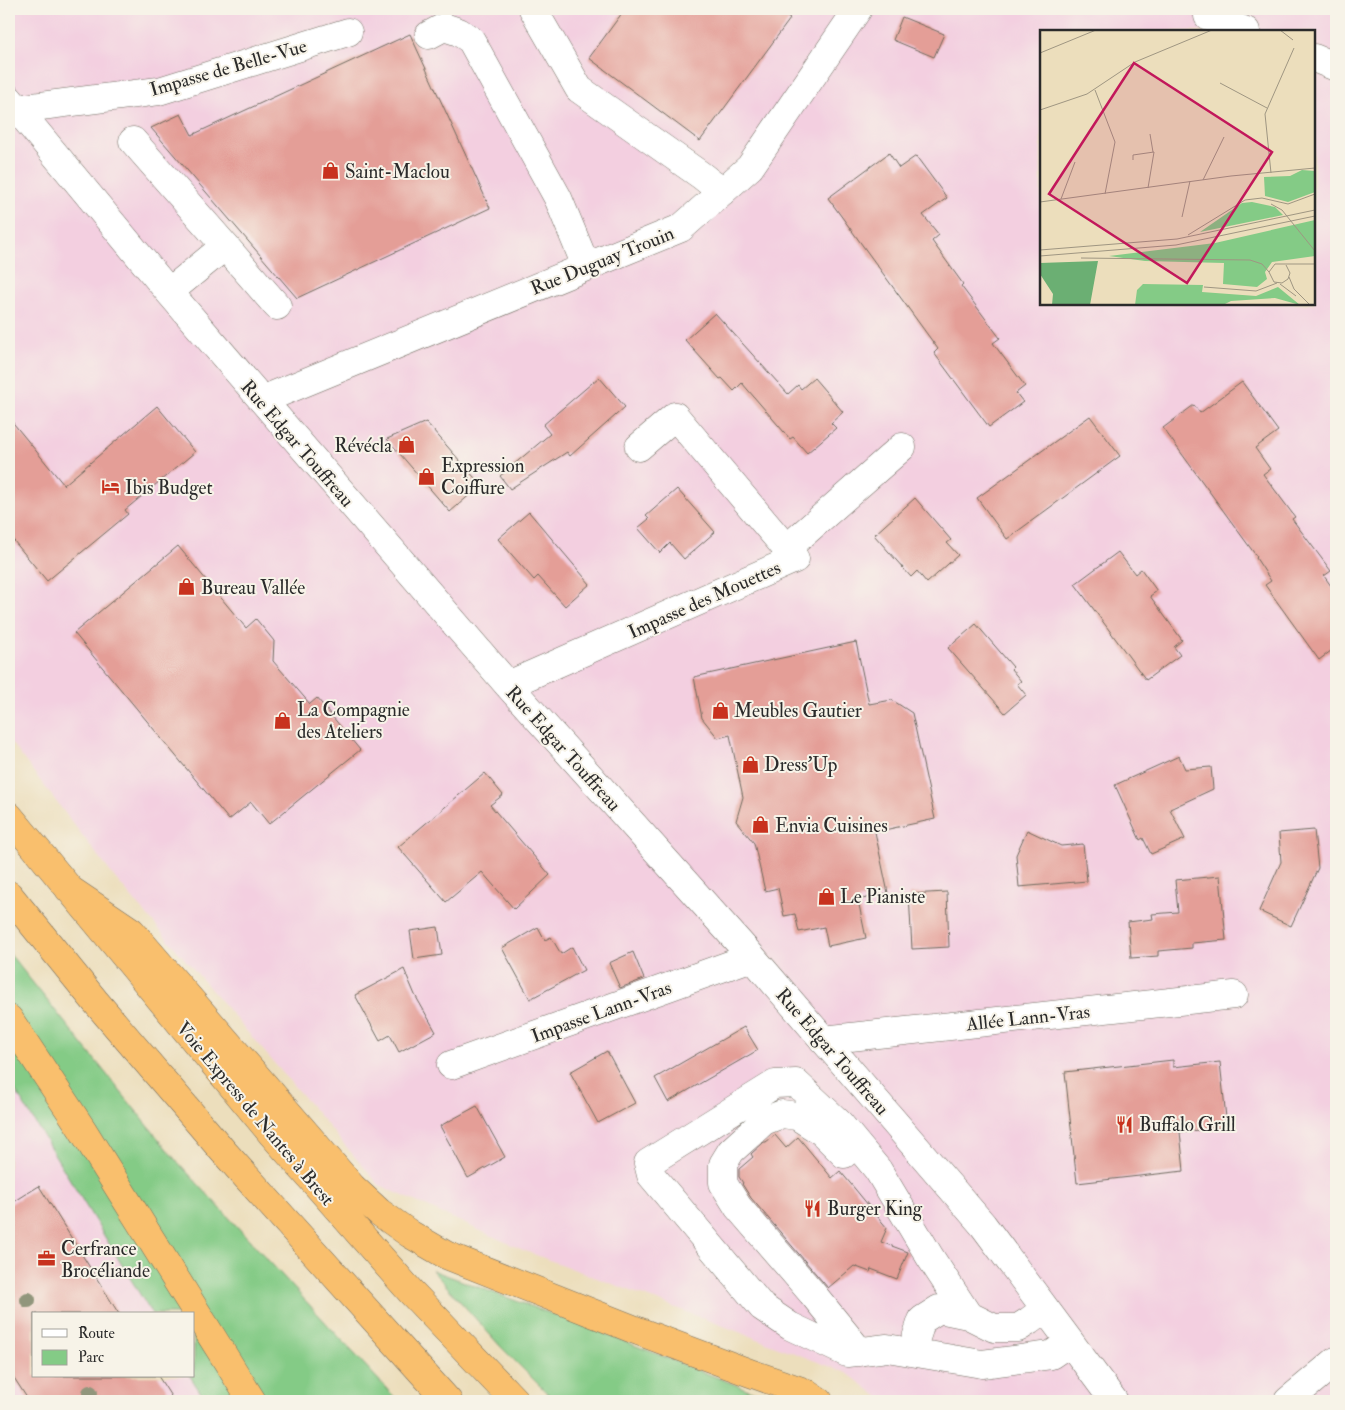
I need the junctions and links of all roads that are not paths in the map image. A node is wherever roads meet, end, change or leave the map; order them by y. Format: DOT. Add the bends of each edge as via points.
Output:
graph roads {
  1 [pos="533,9"];
  2 [pos="858,9"];
  3 [pos="1202,11"];
  4 [pos="1244,30"];
  5 [pos="348,32"];
  6 [pos="430,35"];
  7 [pos="1315,58"];
  8 [pos="1336,67"];
  9 [pos="13,104"];
  10 [pos="133,141"];
  11 [pos="722,192"];
  12 [pos="225,246"];
  13 [pos="586,266"];
  14 [pos="169,292"];
  15 [pos="277,306"];
  16 [pos="262,400"];
  17 [pos="639,447"];
  18 [pos="902,447"];
  19 [pos="786,549"];
  20 [pos="508,685"];
  21 [pos="9,816"];
  22 [pos="68,889"];
  23 [pos="9,895"];
  24 [pos="752,957"];
  25 [pos="1234,995"];
  26 [pos="9,1019"];
  27 [pos="823,1040"];
  28 [pos="450,1065"];
  29 [pos="930,1257"];
  30 [pos="1044,1309"];
  31 [pos="968,1315"];
  32 [pos="1070,1342"];
  33 [pos="860,1352"];
  34 [pos="915,1352"];
  35 [pos="1336,1361"];
  36 [pos="252,1401"];
  37 [pos="448,1401"];
  38 [pos="515,1401"];
  39 [pos="819,1401"];
  40 [pos="1114,1401"];
  41 [pos="1288,1401"];
  1 -- 11 [label="street" via="579,89"];
  2 -- 11 [label="street, Rue Duguay Trouin" via="750,167"];
  3 -- 4 [label="street"];
  5 -- 9 [label="street, Impasse de Belle-Vue" via="159,91"];
  6 -- 13 [label="street" via="444,26 471,40 558,198"];
  7 -- 8 [label="street"];
  9 -- 14 [label="street, Rue Edgar Touffreau"];
  10 -- 12 [label="street"];
  11 -- 13 [label="street, Rue Duguay Trouin" via="681,228"];
  12 -- 14 [label="street"];
  12 -- 15 [label="street"];
  13 -- 16 [label="street, Rue Duguay Trouin"];
  14 -- 16 [label="street, Rue Edgar Touffreau"];
  16 -- 20 [label="street, Rue Edgar Touffreau"];
  17 -- 19 [label="street, Impasse des Mouettes" via="675,416"];
  18 -- 19 [label="street"];
  19 -- 20 [label="street, Impasse des Mouettes" via="795,559"];
  20 -- 24 [label="street, Rue Edgar Touffreau"];
  21 -- 22 [label="highway, Voie Express de Nantes à Brest"];
  22 -- 38 [label="highway, Voie Express de Nantes à Brest" via="272,1134 411,1292"];
  22 -- 39 [label="highway" via="131,931 352,1187 378,1212 410,1234 446,1256 807,1393"];
  23 -- 37 [label="highway" via="222,1152"];
  24 -- 27 [label="street, Rue Edgar Touffreau"];
  24 -- 28 [label="street, Impasse Lann-Vras"];
  25 -- 27 [label="street, Allée Lann-Vras"];
  26 -- 36 [label="highway" via="82,1129"];
  27 -- 30 [label="street, Rue Edgar Touffreau" via="984,1226"];
  29 -- 31 [label="street"];
  29 -- 33 [label="street" via="868,1178 822,1132 797,1116 782,1114 764,1121 731,1151 723,1164 724,1183 738,1206"];
  29 -- 33 [label="street" via="878,1170 839,1123 796,1082 774,1084 648,1163 652,1175 762,1307 790,1326 847,1353"];
  30 -- 31 [label="street" via="1018,1328 994,1328"];
  30 -- 32 [label="street, Rue Edgar Touffreau"];
  31 -- 34 [label="street" via="939,1309 922,1320"];
  32 -- 34 [label="street" via="1051,1355 982,1364"];
  32 -- 40 [label="street, Rue Edgar Touffreau"];
  33 -- 34 [label="street" via="887,1348"];
  35 -- 41 [label="street"];
}
